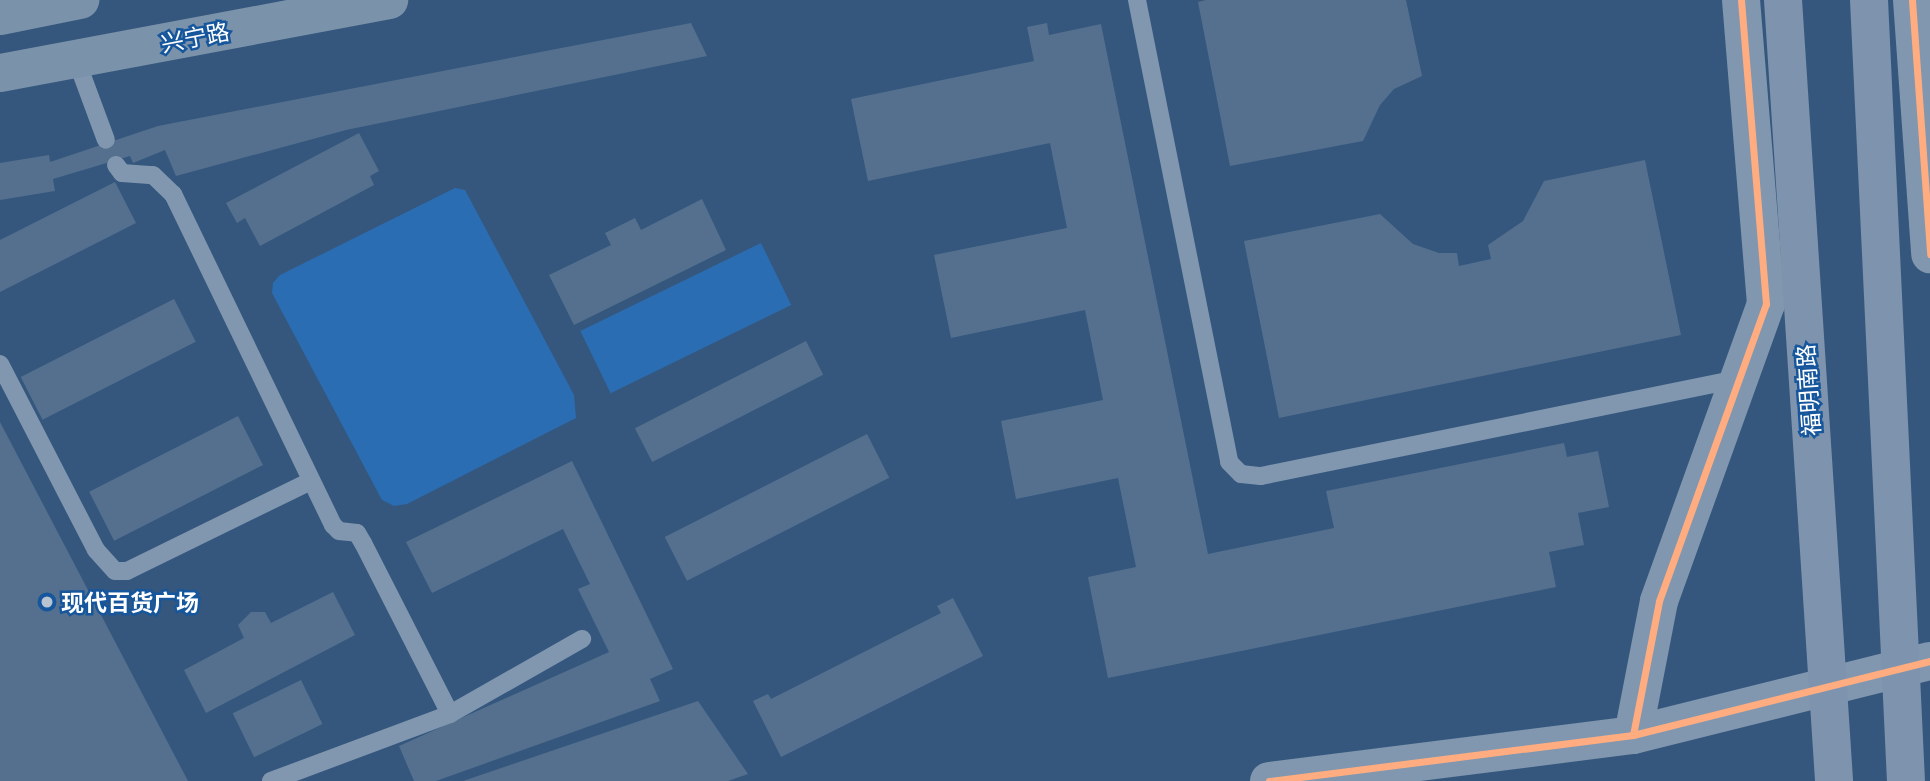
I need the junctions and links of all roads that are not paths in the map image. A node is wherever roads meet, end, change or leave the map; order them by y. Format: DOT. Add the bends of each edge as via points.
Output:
graph roads {
  1 [pos="80,0"];
  2 [pos="389,0"];
  3 [pos="1136,0"];
  4 [pos="1741,0"];
  5 [pos="1783,0"];
  6 [pos="1870,0"];
  7 [pos="1912,0"];
  8 [pos="0,16"];
  9 [pos="76,59"];
  10 [pos="0,73"];
  11 [pos="106,140"];
  12 [pos="116,165"];
  13 [pos="1930,254"];
  14 [pos="0,365"];
  15 [pos="1738,379"];
  16 [pos="311,481"];
  17 [pos="582,639"];
  18 [pos="1930,661"];
  19 [pos="450,714"];
  20 [pos="1633,734"];
  21 [pos="271,781"];
  22 [pos="1269,781"];
  23 [pos="1834,781"];
  24 [pos="1906,781"];
  1 -- 8 [label="main road"];
  2 -- 9 [label="main road, 兴宁路"];
  3 -- 15 [label="lane" via="1229,462 1241,474 1261,476"];
  4 -- 15 [label="street" via="1766,304"];
  5 -- 23 [label="main road, 福明南路, bridge"];
  6 -- 24 [label="main road, bridge"];
  7 -- 13 [label="street"];
  9 -- 10 [label="main road, 兴宁路"];
  9 -- 11 [label="lane"];
  12 -- 16 [label="lane" via="122,173 153,175 173,194"];
  14 -- 16 [label="lane" via="96,550 115,570 127,571"];
  15 -- 20 [label="street" via="1659,601"];
  16 -- 19 [label="lane" via="333,525 339,531 357,533 363,543"];
  17 -- 19 [label="lane"];
  18 -- 20 [label="street"];
  19 -- 21 [label="lane"];
  20 -- 22 [label="street"];
}
